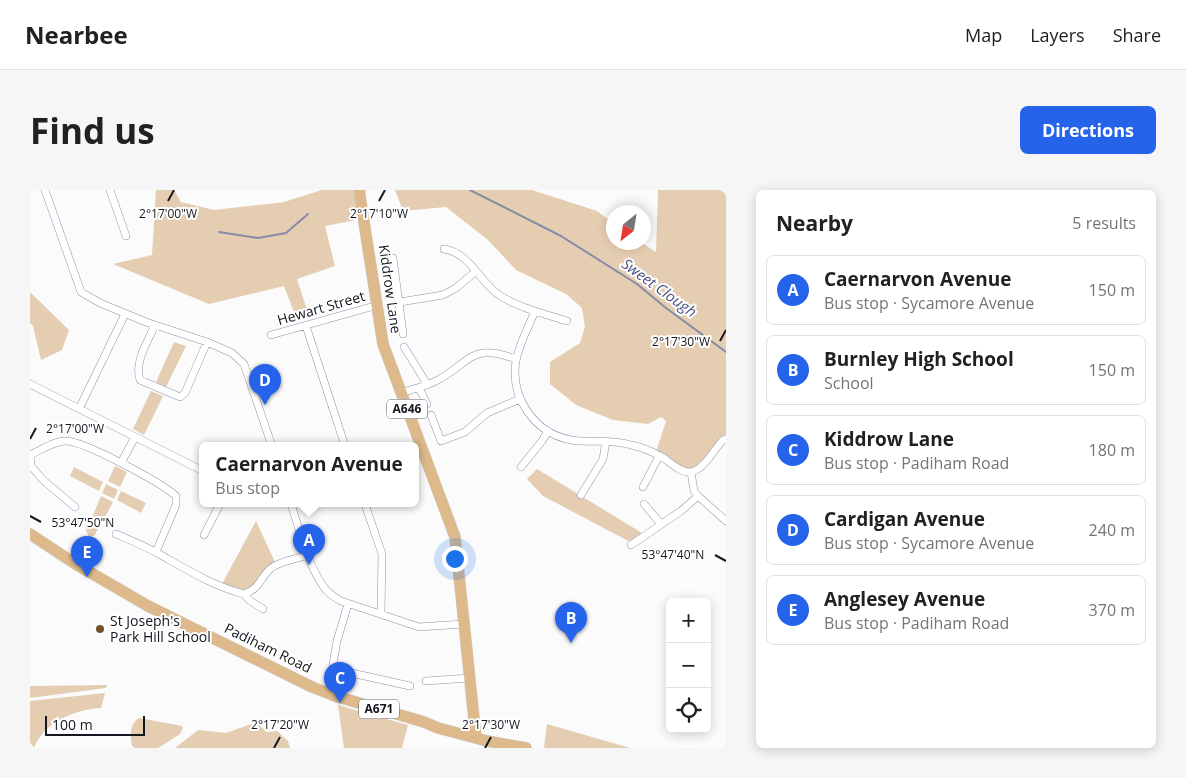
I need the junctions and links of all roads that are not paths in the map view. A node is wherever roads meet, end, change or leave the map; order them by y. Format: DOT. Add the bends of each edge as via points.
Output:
graph roads {
  1 [pos="45,190"];
  2 [pos="110,190"];
  3 [pos="359,190"];
  4 [pos="126,236"];
  5 [pos="444,249"];
  6 [pos="393,258"];
  7 [pos="475,272"];
  8 [pos="400,302"];
  9 [pos="378,305"];
  10 [pos="535,311"];
  11 [pos="125,314"];
  12 [pos="567,321"];
  13 [pos="155,325"];
  14 [pos="306,326"];
  15 [pos="403,334"];
  16 [pos="271,335"];
  17 [pos="207,342"];
  18 [pos="404,347"];
  19 [pos="516,359"];
  20 [pos="30,384"];
  21 [pos="427,384"];
  22 [pos="419,388"];
  23 [pos="401,393"];
  24 [pos="520,399"];
  25 [pos="427,404"];
  26 [pos="79,409"];
  27 [pos="431,415"];
  28 [pos="548,432"];
  29 [pos="134,437"];
  30 [pos="724,439"];
  31 [pos="606,441"];
  32 [pos="271,442"];
  33 [pos="344,442"];
  34 [pos="30,455"];
  35 [pos="660,456"];
  36 [pos="121,463"];
  37 [pos="521,467"];
  38 [pos="199,469"];
  39 [pos="691,472"];
  40 [pos="643,487"];
  41 [pos="581,495"];
  42 [pos="698,496"];
  43 [pos="644,504"];
  44 [pos="75,507"];
  45 [pos="218,507"];
  46 [pos="292,507"];
  47 [pos="365,507"];
  48 [pos="726,521"];
  49 [pos="661,524"];
  50 [pos="30,534"];
  51 [pos="116,534"];
  52 [pos="204,535"];
  53 [pos="631,545"];
  54 [pos="156,552"];
  55 [pos="308,555"];
  56 [pos="244,594"];
  57 [pos="348,604"];
  58 [pos="263,609"];
  59 [pos="381,614"];
  60 [pos="463,624"];
  61 [pos="468,678"];
  62 [pos="426,681"];
  63 [pos="410,686"];
  64 [pos="475,734"];
  65 [pos="526,748"];
  66 [pos="534,748"];
  1 -- 11 [label="street" via="81,292"];
  2 -- 4 [label="street"];
  3 -- 9 [label="main road, Kiddrow Lane / A646"];
  5 -- 7 [label="street" via="463,256"];
  6 -- 8 [label="street"];
  7 -- 8 [label="street" via="443,295"];
  7 -- 10 [label="street" via="499,294"];
  8 -- 15 [label="street"];
  9 -- 14 [label="street, Hewart Street"];
  9 -- 23 [label="main road, Kiddrow Lane / A646" via="382,344"];
  10 -- 12 [label="street"];
  10 -- 19 [label="street"];
  11 -- 13 [label="street"];
  11 -- 26 [label="street"];
  13 -- 17 [label="street"];
  13 -- 17 [label="street" via="139,362 138,375 140,380 172,395 180,397 185,393"];
  14 -- 16 [label="street, Hewart Street"];
  14 -- 33 [label="street"];
  17 -- 32 [label="street" via="232,353 244,364"];
  18 -- 21 [label="street"];
  19 -- 21 [label="street" via="493,352 482,353"];
  19 -- 24 [label="street" via="515,375"];
  20 -- 26 [label="street"];
  21 -- 22 [label="street"];
  22 -- 23 [label="street"];
  22 -- 25 [label="street"];
  23 -- 60 [label="main road, Kiddrow Lane / A646" via="455,537"];
  24 -- 27 [label="street" via="487,413 465,432 441,441"];
  24 -- 28 [label="street" via="534,420"];
  26 -- 29 [label="street"];
  28 -- 31 [label="street" via="573,440"];
  28 -- 37 [label="street"];
  29 -- 36 [label="street"];
  29 -- 38 [label="street"];
  30 -- 39 [label="street" via="702,465"];
  31 -- 35 [label="street" via="632,445"];
  31 -- 41 [label="street" via="603,459"];
  34 -- 36 [label="street" via="65,441"];
  34 -- 44 [label="street" via="31,466 42,480"];
  35 -- 39 [label="street"];
  35 -- 40 [label="street"];
  36 -- 54 [label="street" via="176,496 176,505"];
  39 -- 42 [label="street"];
  42 -- 48 [label="street"];
  42 -- 49 [label="street"];
  43 -- 49 [label="street"];
  45 -- 52 [label="street"];
  46 -- 55 [label="street"];
  47 -- 59 [label="street" via="382,554"];
  49 -- 53 [label="street"];
  50 -- 64 [label="main road, Padiham Road / A671" via="148,606 285,675 335,696"];
  51 -- 54 [label="street"];
  54 -- 56 [label="street" via="201,578"];
  55 -- 56 [label="street" via="275,566 257,587"];
  55 -- 57 [label="street" via="323,587"];
  56 -- 58 [label="street"];
  57 -- 59 [label="street"];
  57 -- 63 [label="street, Padiham Road" via="333,664 338,670"];
  59 -- 60 [label="street" via="419,627"];
  60 -- 61 [label="main road, Kiddrow Lane / A646"];
  61 -- 62 [label="street"];
  61 -- 64 [label="main road, Kiddrow Lane / A646"];
  64 -- 65 [label="main road, Padiham Road / A671"];
  64 -- 66 [label="main road, Padiham Road / A671"];
}
